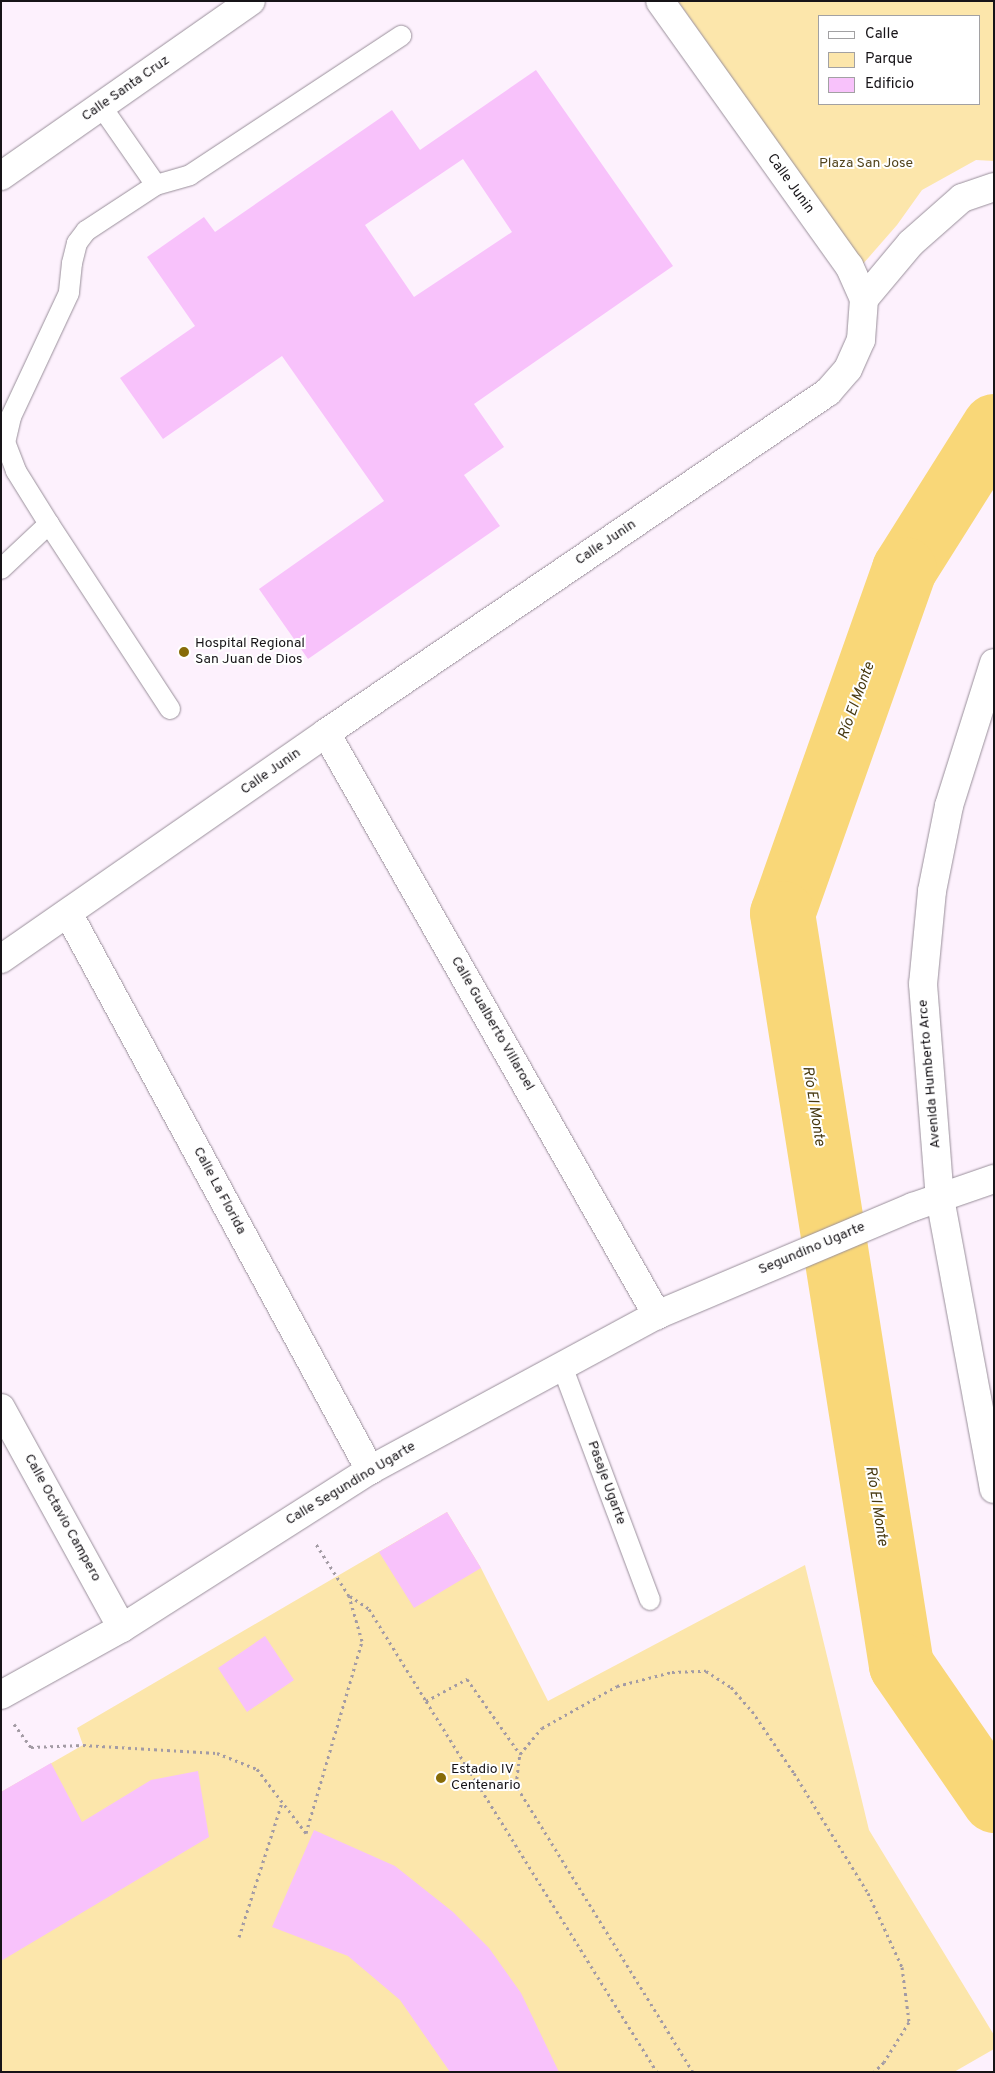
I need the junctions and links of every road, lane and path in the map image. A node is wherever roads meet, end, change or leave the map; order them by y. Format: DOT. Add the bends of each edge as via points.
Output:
graph roads {
  1 [pos="251,1"];
  2 [pos="660,1"];
  3 [pos="401,36"];
  4 [pos="101,106"];
  5 [pos="1,176"];
  6 [pos="156,184"];
  7 [pos="994,187"];
  8 [pos="864,298"];
  9 [pos="48,524"];
  10 [pos="1,569"];
  11 [pos="994,663"];
  12 [pos="170,709"];
  13 [pos="326,733"];
  14 [pos="68,913"];
  15 [pos="1,960"];
  16 [pos="994,1179"];
  17 [pos="940,1198"];
  18 [pos="710,1292"];
  19 [pos="657,1315"];
  20 [pos="562,1366"];
  21 [pos="1,1408"];
  22 [pos="370,1470"];
  23 [pos="994,1489"];
  24 [pos="298,1516"];
  25 [pos="349,1596"];
  26 [pos="650,1600"];
  27 [pos="122,1628"];
  28 [pos="1,1695"];
  29 [pos="426,1701"];
  30 [pos="13,1723"];
  31 [pos="520,1754"];
  32 [pos="282,1801"];
  33 [pos="239,1937"];
  34 [pos="657,2072"];
  35 [pos="693,2072"];
  36 [pos="874,2072"];
  1 -- 4 [label="street, Calle Santa Cruz"];
  2 -- 8 [label="street, Calle Junin" via="849,266"];
  3 -- 6 [label="lane" via="190,175"];
  4 -- 5 [label="street, Calle Santa Cruz"];
  4 -- 6 [label="lane"];
  6 -- 9 [label="lane" via="86,231 77,243 69,293 12,417 5,442 16,471"];
  7 -- 8 [label="street" via="962,198 911,243"];
  8 -- 13 [label="street, Calle Junin" via="861,340 848,369 828,392"];
  9 -- 10 [label="lane"];
  9 -- 12 [label="lane"];
  11 -- 17 [label="street, Avenida Humberto Arce" via="949,806 932,891 923,984"];
  13 -- 14 [label="street, Calle Junin"];
  13 -- 19 [label="street, Calle Gualberto Villaroel"];
  14 -- 15 [label="street, Calle Junin"];
  14 -- 22 [label="street, Calle La Florida"];
  16 -- 17 [label="street, Segundino Ugarte"];
  17 -- 18 [label="street, Segundino Ugarte"];
  17 -- 23 [label="street, Avenida Humberto Arce"];
  18 -- 19 [label="street, Calle Segundino Ugarte"];
  19 -- 20 [label="street, Calle Segundino Ugarte"];
  20 -- 22 [label="street, Calle Segundino Ugarte"];
  20 -- 26 [label="lane, Pasaje Ugarte"];
  21 -- 27 [label="street, Calle Octavio Campero"];
  22 -- 24 [label="street, Calle Segundino Ugarte"];
  24 -- 25 [label="path"];
  24 -- 27 [label="street, Calle Segundino Ugarte"];
  25 -- 29 [label="path" via="369,1610"];
  25 -- 32 [label="path" via="362,1641 306,1833"];
  27 -- 28 [label="street, Calle Segundino Ugarte"];
  29 -- 31 [label="path" via="467,1679"];
  29 -- 34 [label="path"];
  30 -- 32 [label="path" via="31,1747 83,1745 217,1753 257,1769"];
  31 -- 35 [label="path" via="516,1785"];
  31 -- 36 [label="path" via="542,1728 617,1686 672,1672 706,1671 731,1687 758,1719 868,1893 902,1968 909,2022"];
  32 -- 33 [label="path"];
}
